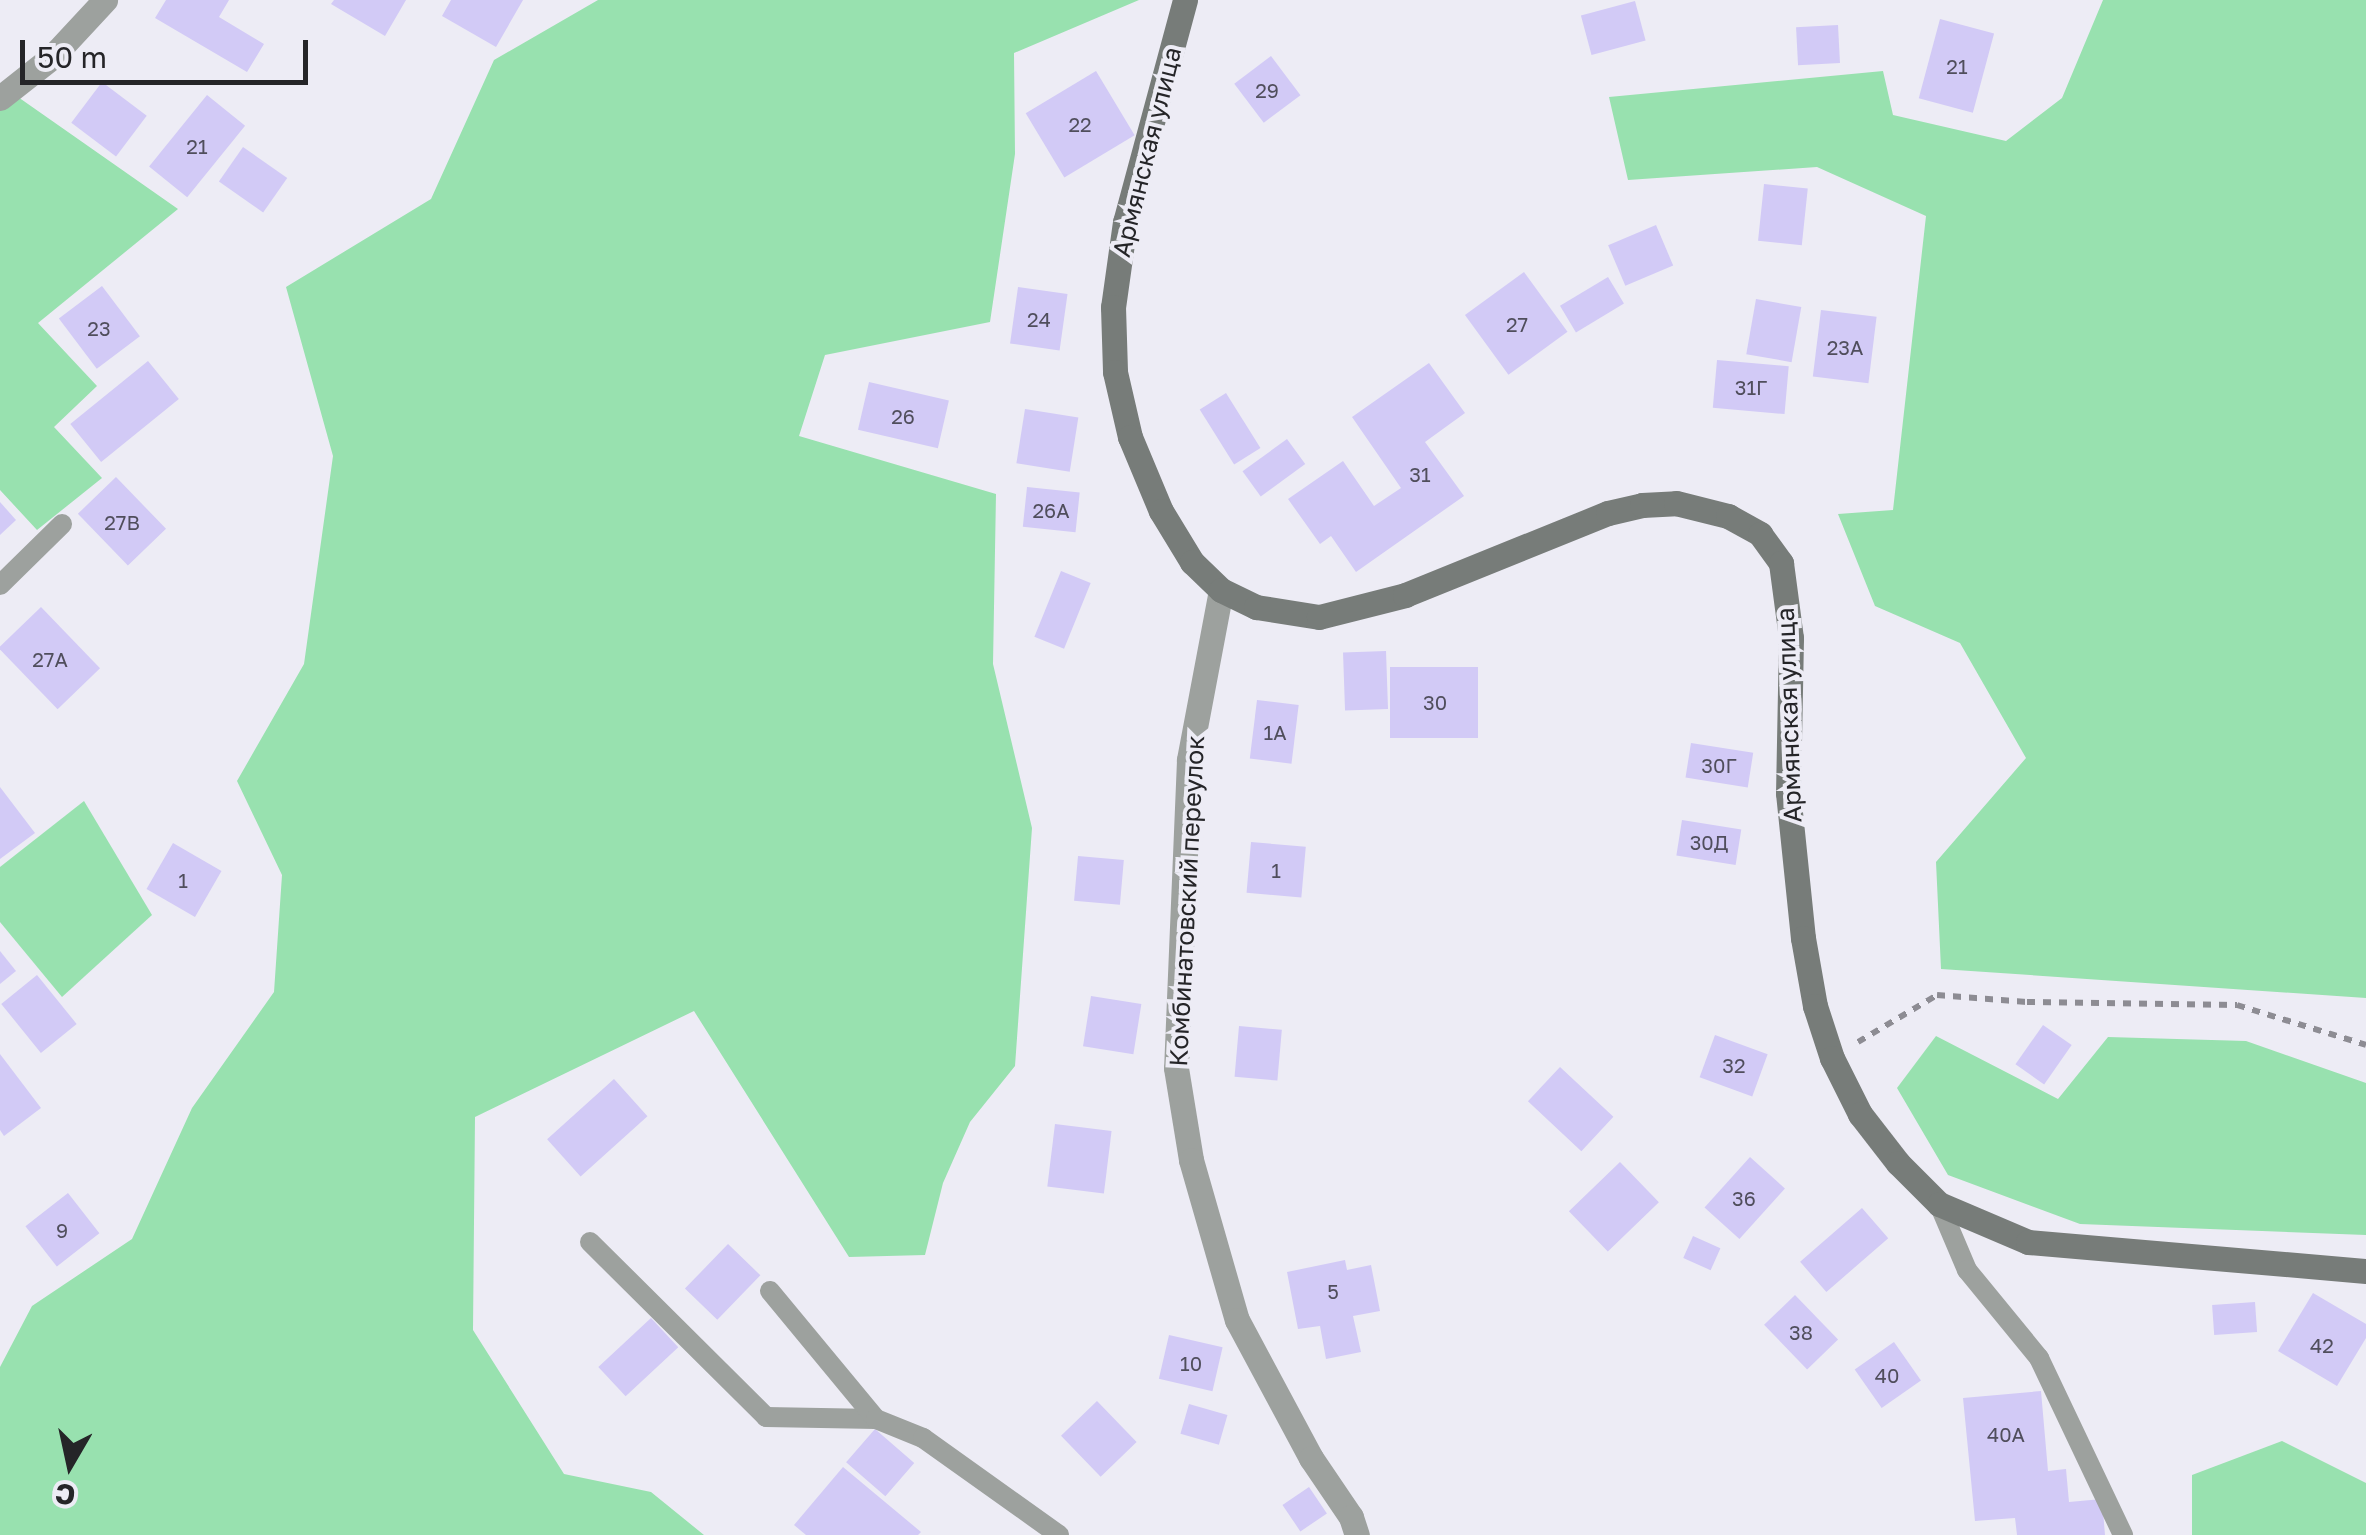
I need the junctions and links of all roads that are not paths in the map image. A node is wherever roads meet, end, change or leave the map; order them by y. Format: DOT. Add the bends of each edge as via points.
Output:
graph roads {
  1 [pos="105,0"];
  2 [pos="1185,0"];
  3 [pos="0,98"];
  4 [pos="62,524"];
  5 [pos="0,585"];
  6 [pos="1221,590"];
  7 [pos="1939,1204"];
  8 [pos="590,1242"];
  9 [pos="2366,1271"];
  10 [pos="770,1291"];
  11 [pos="876,1419"];
  12 [pos="1058,1535"];
  13 [pos="1357,1535"];
  14 [pos="2123,1535"];
  1 -- 3 [label="street" via="52,57"];
  2 -- 6 [label="street, Армянская улица" via="1125,222 1113,307 1115,372 1130,437 1161,511 1192,562"];
  4 -- 5 [label="lane"];
  6 -- 7 [label="street, Армянская улица" via="1256,607 1320,617 1405,595 1642,505 1676,503 1728,516 1760,534 1781,563 1791,638 1788,792 1815,1006 1860,1114"];
  6 -- 13 [label="street, Комбинатовский переулок" via="1189,760 1176,1068 1191,1160 1237,1320"];
  7 -- 9 [label="street, Армянская улица" via="2028,1242"];
  7 -- 14 [label="lane" via="1967,1270 2040,1358"];
  8 -- 11 [label="lane" via="766,1417"];
  10 -- 11 [label="lane"];
  11 -- 12 [label="lane" via="923,1438"];
}
